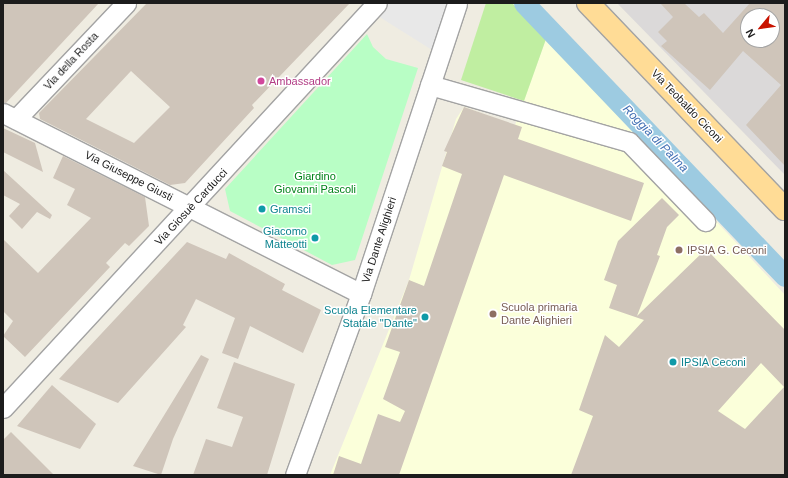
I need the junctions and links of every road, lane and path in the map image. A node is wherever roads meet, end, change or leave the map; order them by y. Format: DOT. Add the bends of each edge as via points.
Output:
graph roads {
  1 [pos="126,3"];
  2 [pos="378,3"];
  3 [pos="457,3"];
  4 [pos="588,3"];
  5 [pos="430,85"];
  6 [pos="10,116"];
  7 [pos="191,208"];
  8 [pos="785,209"];
  9 [pos="705,221"];
  10 [pos="361,294"];
  11 [pos="3,408"];
  12 [pos="295,475"];
  1 -- 6 [label="street, Via della Rosta"];
  2 -- 7 [label="street, Via Giosuè Carducci"];
  3 -- 5 [label="street, Via Dante Alighieri"];
  4 -- 8 [label="main road, Via Teobaldo Ciconi"];
  5 -- 9 [label="street" via="629,142"];
  5 -- 10 [label="street, Via Dante Alighieri"];
  6 -- 7 [label="street, Via Giuseppe Giusti"];
  7 -- 10 [label="street, Via Giuseppe Giusti"];
  7 -- 11 [label="street, Via Giosuè Carducci"];
  10 -- 12 [label="street, Via Dante Alighieri"];
}
